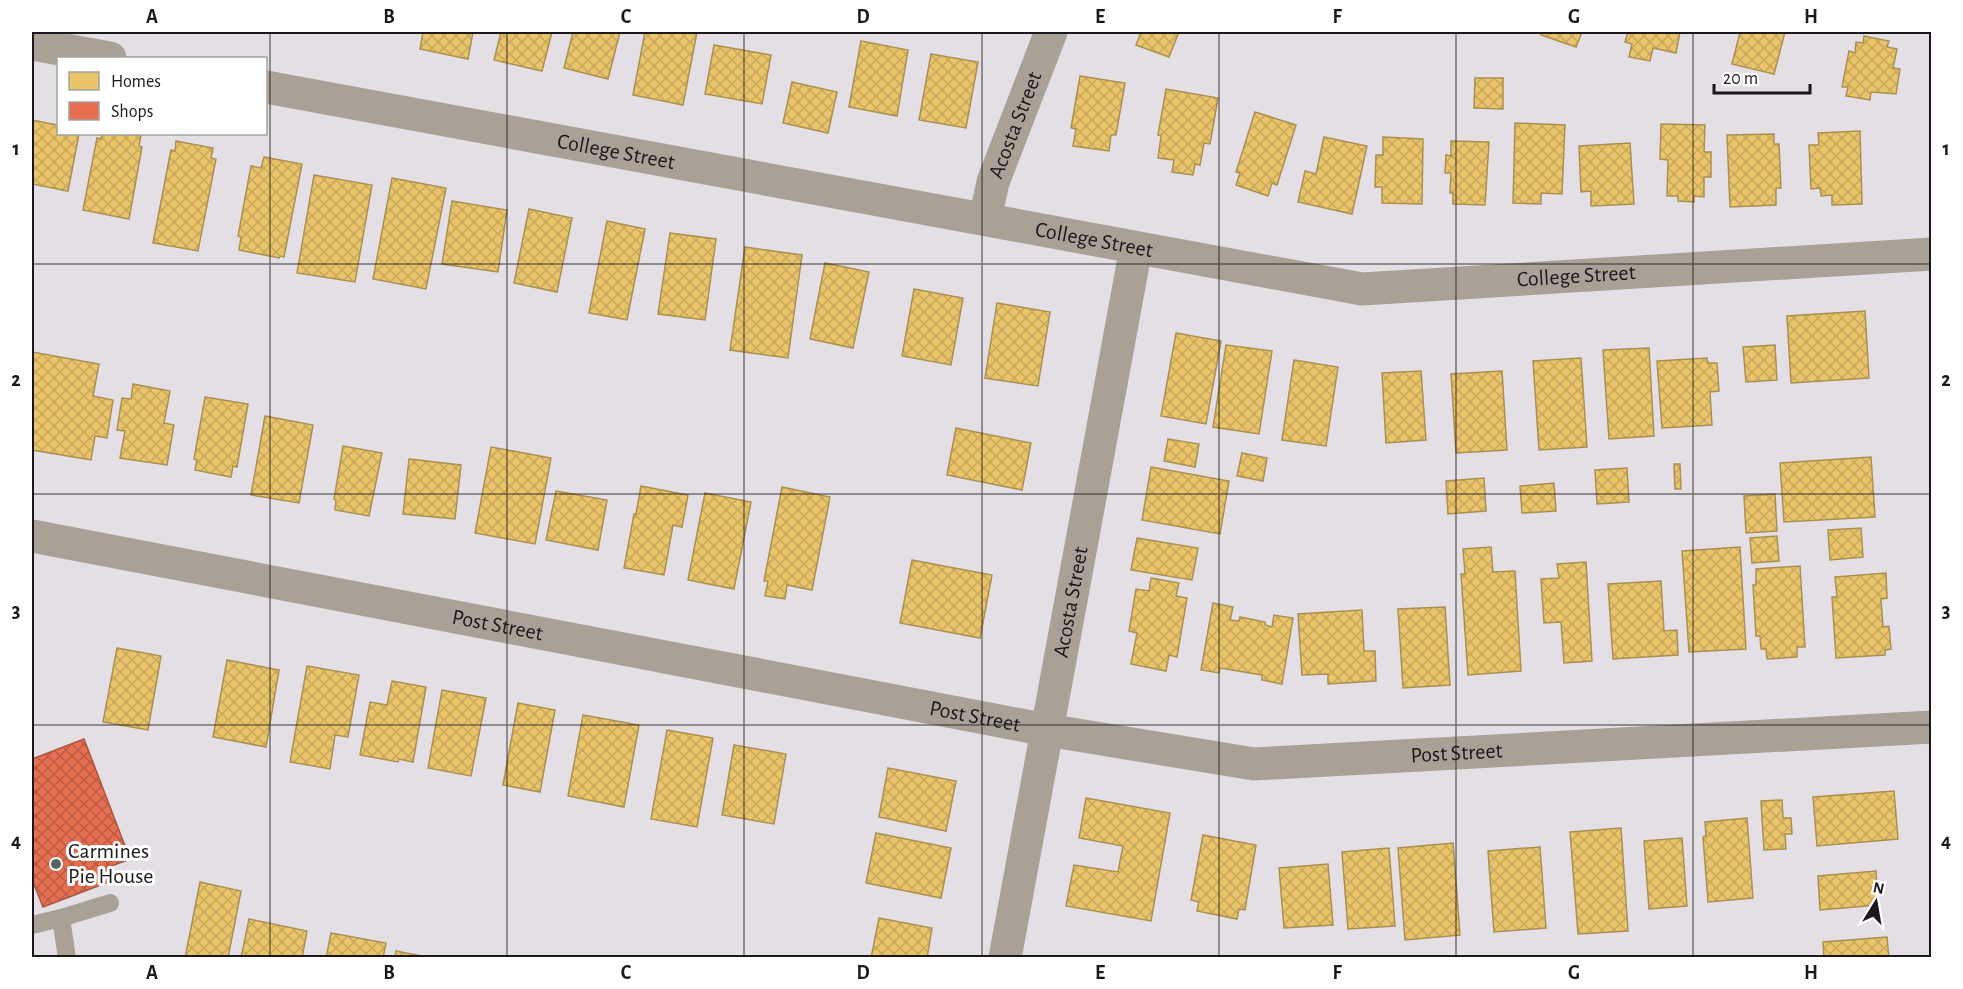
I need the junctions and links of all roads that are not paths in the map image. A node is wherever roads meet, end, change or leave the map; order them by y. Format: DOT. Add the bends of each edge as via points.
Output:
graph roads {
  1 [pos="1051,32"];
  2 [pos="32,44"];
  3 [pos="104,57"];
  4 [pos="267,87"];
  5 [pos="985,219"];
  6 [pos="1136,248"];
  7 [pos="1932,254"];
  8 [pos="32,536"];
  9 [pos="1932,727"];
  10 [pos="1047,730"];
  11 [pos="110,903"];
  12 [pos="61,918"];
  13 [pos="32,926"];
  14 [pos="67,957"];
  15 [pos="1005,957"];
  1 -- 5 [label="street, Acosta Street" via="993,182"];
  2 -- 3 [label="street"];
  4 -- 5 [label="street, College Street"];
  5 -- 6 [label="street, College Street"];
  6 -- 7 [label="street, College Street" via="1362,289"];
  6 -- 10 [label="street, Acosta Street"];
  8 -- 10 [label="street, Post Street"];
  9 -- 10 [label="street, Post Street" via="1254,764"];
  10 -- 15 [label="street, Acosta Street"];
  11 -- 12 [label="lane"];
  12 -- 13 [label="lane"];
  12 -- 14 [label="lane"];
}
